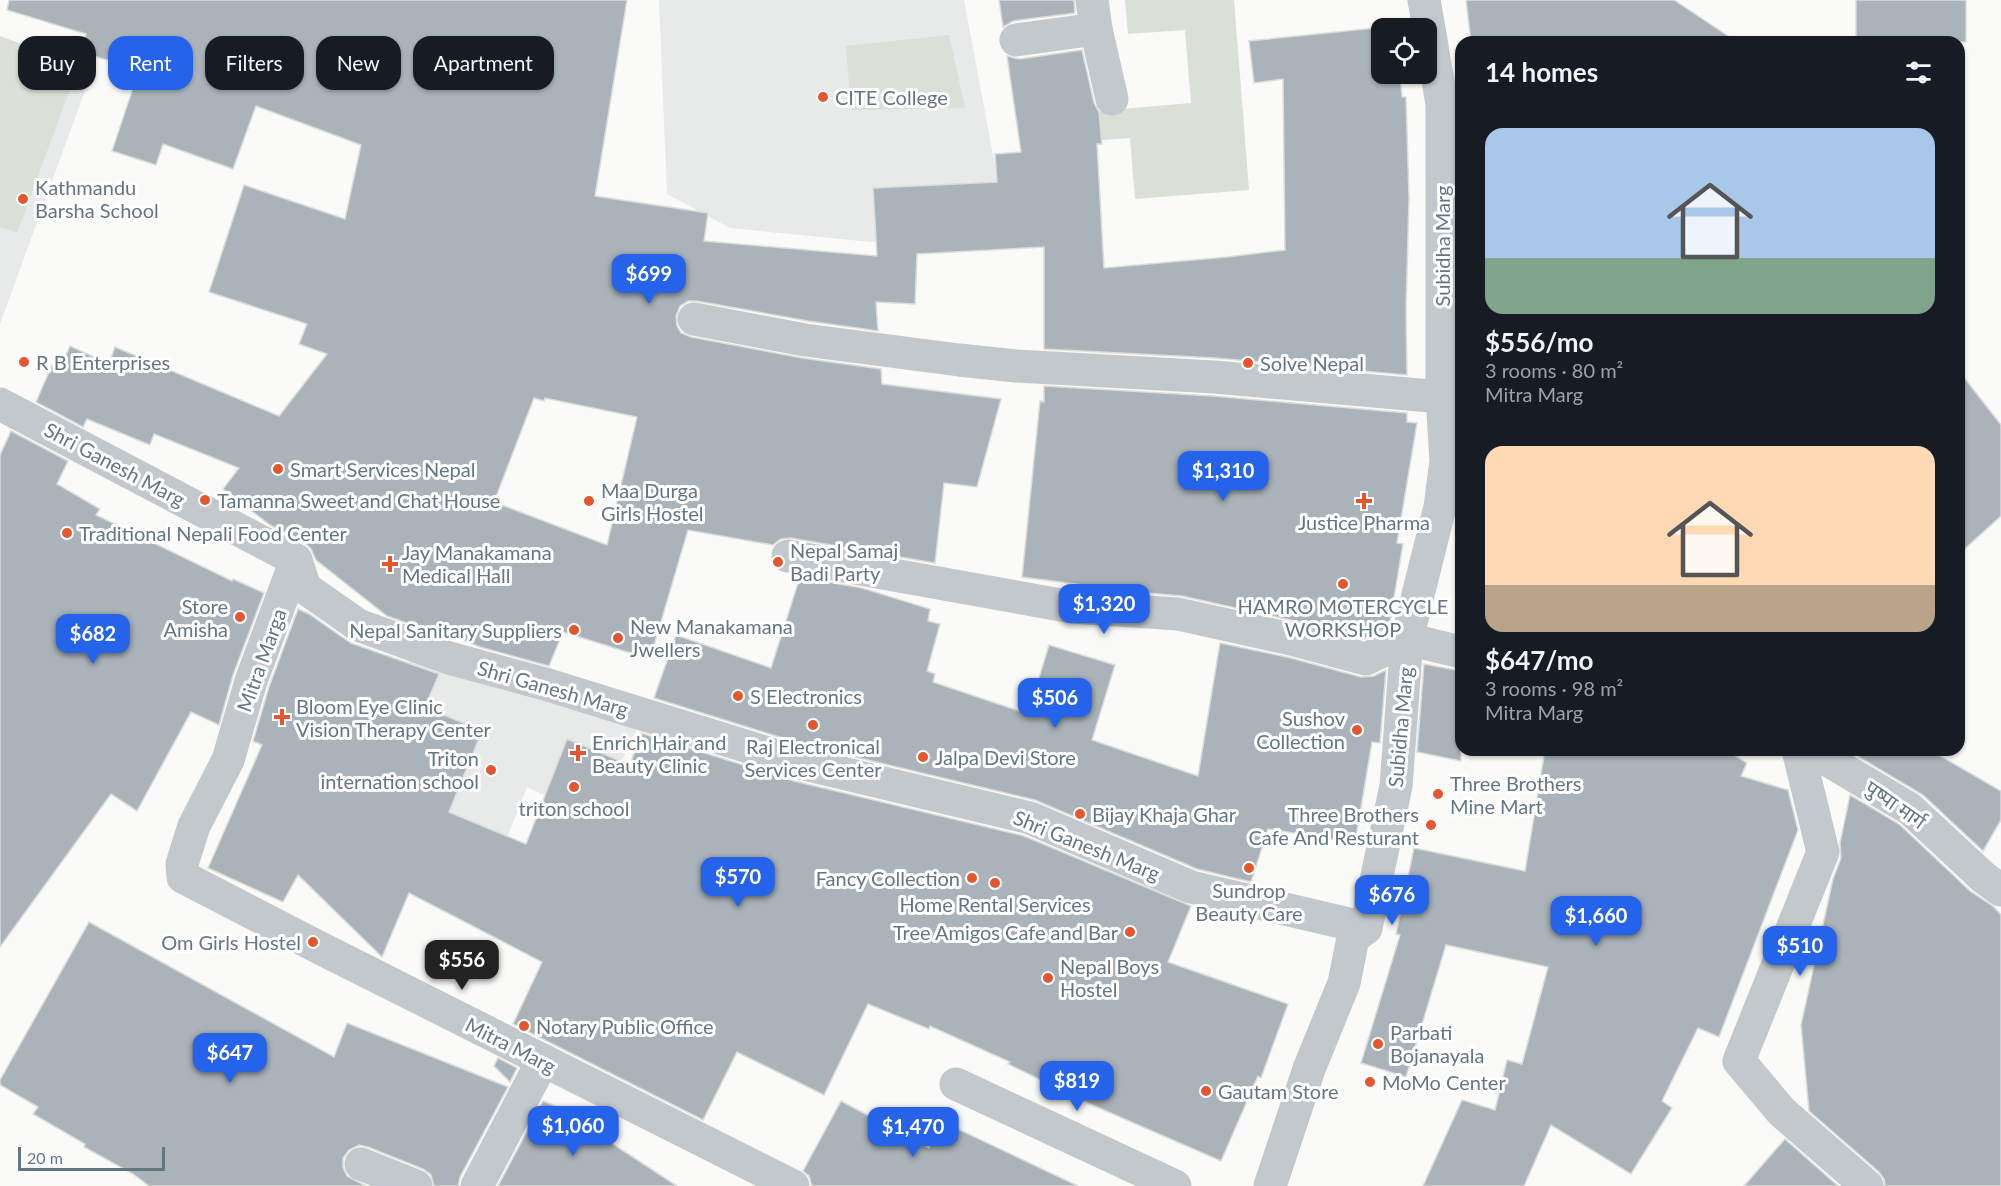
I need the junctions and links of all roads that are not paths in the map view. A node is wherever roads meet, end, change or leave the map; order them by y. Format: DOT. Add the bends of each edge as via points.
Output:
graph roads {
  1 [pos="1424,0"];
  2 [pos="1094,14"];
  3 [pos="1016,40"];
  4 [pos="1112,99"];
  5 [pos="694,319"];
  6 [pos="1442,398"];
  7 [pos="0,404"];
  8 [pos="788,556"];
  9 [pos="296,560"];
  10 [pos="1407,639"];
  11 [pos="1455,651"];
  12 [pos="1799,756"];
  13 [pos="1821,756"];
  14 [pos="228,760"];
  15 [pos="2001,890"];
  16 [pos="1366,928"];
  17 [pos="543,1060"];
  18 [pos="956,1084"];
  19 [pos="361,1164"];
  20 [pos="416,1186"];
  21 [pos="477,1186"];
  22 [pos="793,1186"];
  23 [pos="1175,1186"];
  24 [pos="1270,1186"];
  25 [pos="1868,1186"];
  1 -- 6 [label="street, Subidha Marg" via="1442,104"];
  2 -- 3 [label="street"];
  2 -- 4 [label="street"];
  5 -- 6 [label="street" via="805,340 959,360 1214,377"];
  6 -- 10 [label="street, Subidha Marg" via="1446,461 1441,496"];
  7 -- 9 [label="street, Shri Ganesh Marg"];
  8 -- 10 [label="street" via="1072,607 1178,614 1365,659"];
  9 -- 14 [label="street, Mitra Marga" via="251,681"];
  9 -- 16 [label="street, Shri Ganesh Marg" via="306,588 358,625 449,658 800,763 1030,818 1191,887"];
  10 -- 11 [label="street"];
  10 -- 16 [label="street, Subidha Marg" via="1396,786"];
  12 -- 25 [label="street" via="1823,852 1739,1061 1782,1112"];
  13 -- 15 [label="street, पुष्पा मार्ग" via="1910,809"];
  14 -- 17 [label="street, Mitra Marg" via="194,826 182,864 183,877"];
  16 -- 24 [label="street, Subidha Marg" via="1353,938 1344,982 1309,1069"];
  17 -- 21 [label="street"];
  17 -- 22 [label="street, Mitra Marg"];
  18 -- 23 [label="street"];
  19 -- 20 [label="street"];
}
